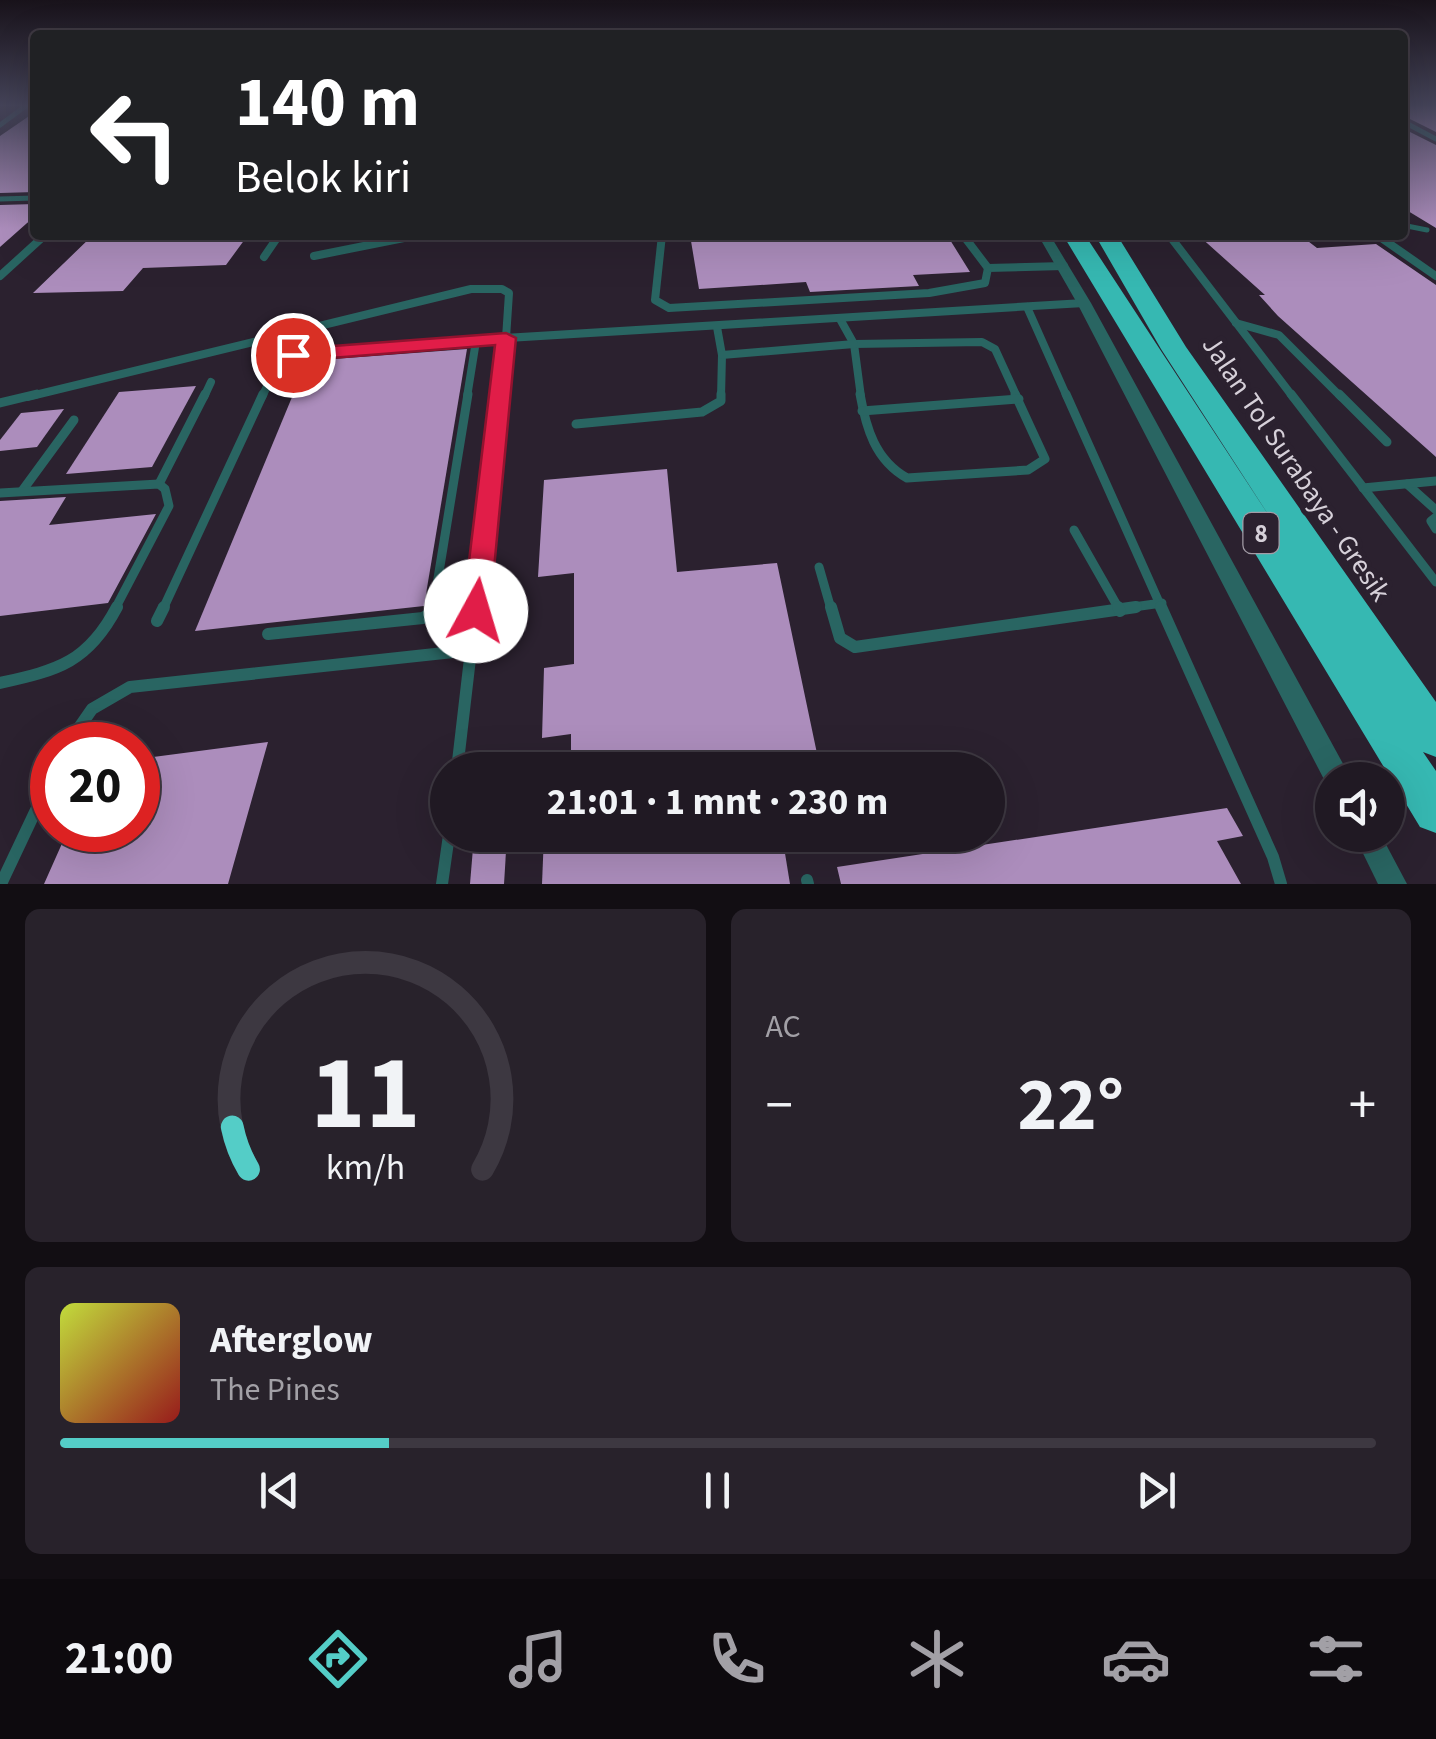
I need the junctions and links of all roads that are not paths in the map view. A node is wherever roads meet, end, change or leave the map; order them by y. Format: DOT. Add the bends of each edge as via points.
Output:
graph roads {
  1 [pos="30,198"];
  2 [pos="0,199"];
  3 [pos="1408,226"];
  4 [pos="1428,230"];
  5 [pos="40,240"];
  6 [pos="276,240"];
  7 [pos="393,240"];
  8 [pos="661,240"];
  9 [pos="967,240"];
  10 [pos="1060,240"];
  11 [pos="1173,240"];
  12 [pos="1384,240"];
  13 [pos="1090,249"];
  14 [pos="314,256"];
  15 [pos="264,257"];
  16 [pos="988,268"];
  17 [pos="0,276"];
  18 [pos="1436,276"];
  19 [pos="1084,303"];
  20 [pos="1027,306"];
  21 [pos="840,319"];
  22 [pos="1236,323"];
  23 [pos="717,327"];
  24 [pos="506,338"];
  25 [pos="476,341"];
  26 [pos="854,344"];
  27 [pos="722,354"];
  28 [pos="211,382"];
  29 [pos="1018,399"];
  30 [pos="0,404"];
  31 [pos="862,411"];
  32 [pos="74,420"];
  33 [pos="576,424"];
  34 [pos="1387,442"];
  35 [pos="1436,481"];
  36 [pos="159,484"];
  37 [pos="1407,484"];
  38 [pos="1362,488"];
  39 [pos="22,491"];
  40 [pos="0,493"];
  41 [pos="1436,514"];
  42 [pos="1436,529"];
  43 [pos="1074,530"];
  44 [pos="819,567"];
  45 [pos="1436,582"];
  46 [pos="1162,604"];
  47 [pos="1120,611"];
  48 [pos="157,621"];
  49 [pos="268,634"];
  50 [pos="472,650"];
  51 [pos="0,683"];
  52 [pos="78,722"];
  53 [pos="1436,737"];
  54 [pos="459,752"];
  55 [pos="1328,762"];
  56 [pos="1436,811"];
  57 [pos="30,823"];
  58 [pos="447,852"];
  59 [pos="1376,852"];
  60 [pos="1,884"];
  61 [pos="442,884"];
  62 [pos="1281,884"];
  63 [pos="1393,884"];
  1 -- 2 [label="lane"];
  3 -- 4 [label="lane"];
  5 -- 17 [label="lane"];
  6 -- 15 [label="lane"];
  7 -- 14 [label="lane"];
  8 -- 16 [label="lane" via="655,300 668,308 929,293 985,283"];
  9 -- 16 [label="lane"];
  10 -- 13 [label="street"];
  11 -- 22 [label="lane"];
  12 -- 18 [label="lane"];
  13 -- 16 [label="lane"];
  13 -- 19 [label="street"];
  13 -- 53 [label="highway, Jalan Tol Surabaya - Gresik / 8" via="1195,380"];
  13 -- 56 [label="highway, 8"];
  19 -- 20 [label="lane"];
  19 -- 55 [label="street"];
  20 -- 21 [label="lane"];
  20 -- 46 [label="lane"];
  21 -- 23 [label="lane"];
  21 -- 26 [label="lane"];
  22 -- 34 [label="lane" via="1279,335"];
  22 -- 38 [label="lane"];
  23 -- 24 [label="lane"];
  23 -- 27 [label="lane"];
  24 -- 25 [label="lane"];
  24 -- 30 [label="lane" via="509,293 471,289"];
  24 -- 50 [label="lane"];
  25 -- 48 [label="lane" via="293,355 277,365"];
  25 -- 49 [label="lane" via="433,612"];
  26 -- 27 [label="lane"];
  26 -- 29 [label="lane" via="982,342 1000,357"];
  26 -- 31 [label="lane"];
  27 -- 33 [label="lane" via="721,401 710,409"];
  28 -- 36 [label="lane"];
  29 -- 31 [label="lane"];
  29 -- 31 [label="lane" via="1045,460 1028,470 907,478 883,461"];
  32 -- 39 [label="lane"];
  35 -- 37 [label="lane"];
  36 -- 39 [label="lane"];
  36 -- 51 [label="lane" via="168,496 164,519 101,638 62,669"];
  37 -- 38 [label="lane"];
  37 -- 41 [label="lane"];
  38 -- 45 [label="lane"];
  39 -- 40 [label="lane"];
  41 -- 42 [label="lane" via="1430,521"];
  43 -- 47 [label="lane"];
  44 -- 47 [label="lane" via="840,638 855,647"];
  46 -- 47 [label="lane"];
  46 -- 62 [label="lane"];
  50 -- 52 [label="lane" via="130,687 94,704"];
  50 -- 54 [label="lane"];
  57 -- 60 [label="lane"];
  58 -- 61 [label="lane"];
  59 -- 63 [label="street"];
}
